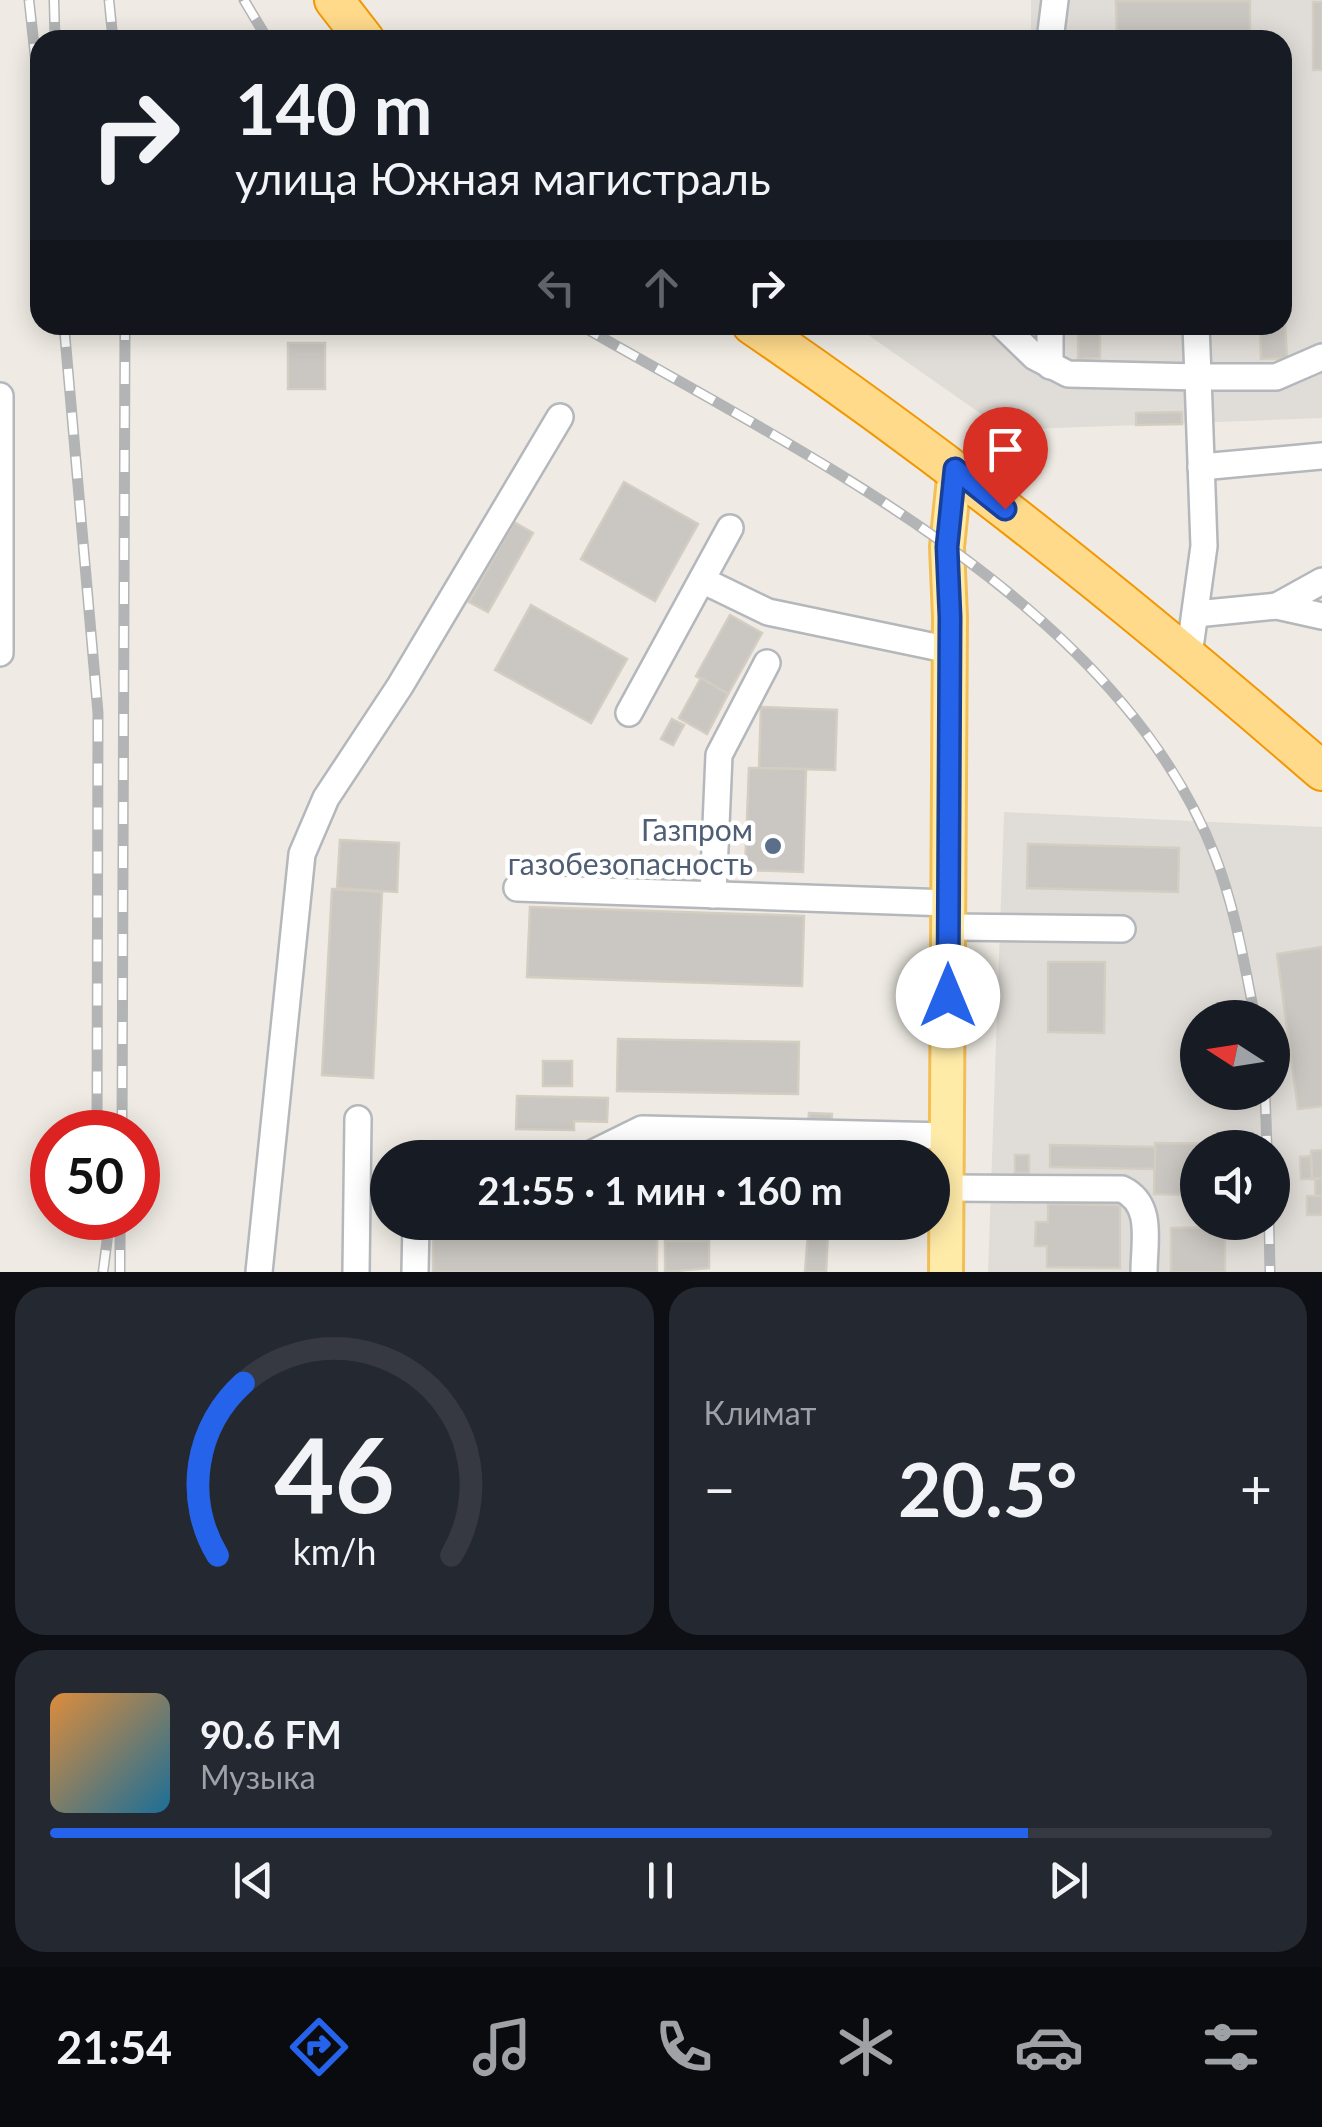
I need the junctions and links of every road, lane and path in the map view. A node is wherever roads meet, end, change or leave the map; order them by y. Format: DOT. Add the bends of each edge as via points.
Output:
graph roads {
  1 [pos="334,0"];
  2 [pos="1055,0"];
  3 [pos="356,30"];
  4 [pos="1051,30"];
  5 [pos="766,335"];
  6 [pos="1014,335"];
  7 [pos="1050,335"];
  8 [pos="1196,335"];
  9 [pos="1322,357"];
  10 [pos="1050,366"];
  11 [pos="1198,377"];
  12 [pos="0,396"];
  13 [pos="560,417"];
  14 [pos="1322,456"];
  15 [pos="1200,467"];
  16 [pos="955,469"];
  17 [pos="730,528"];
  18 [pos="702,580"];
  19 [pos="1322,581"];
  20 [pos="1277,606"];
  21 [pos="1196,614"];
  22 [pos="1322,616"];
  23 [pos="950,650"];
  24 [pos="0,653"];
  25 [pos="1189,654"];
  26 [pos="766,663"];
  27 [pos="629,713"];
  28 [pos="1322,770"];
  29 [pos="517,888"];
  30 [pos="713,894"];
  31 [pos="949,914"];
  32 [pos="1122,929"];
  33 [pos="358,1119"];
  34 [pos="948,1136"];
  35 [pos="618,1140"];
  36 [pos="948,1140"];
  37 [pos="950,1188"];
  38 [pos="416,1240"];
  39 [pos="946,1240"];
  40 [pos="258,1272"];
  41 [pos="356,1272"];
  42 [pos="415,1272"];
  43 [pos="946,1272"];
  44 [pos="1144,1272"];
  1 -- 3 [label="highway"];
  2 -- 4 [label="street"];
  5 -- 16 [label="highway"];
  6 -- 10 [label="street"];
  7 -- 10 [label="street"];
  8 -- 11 [label="street"];
  9 -- 11 [label="street" via="1276,377"];
  10 -- 11 [label="street" via="1082,376"];
  11 -- 15 [label="street"];
  12 -- 24 [label="street"];
  13 -- 40 [label="street" via="312,824 302,854"];
  14 -- 15 [label="street"];
  15 -- 21 [label="street" via="1204,546"];
  16 -- 23 [label="main road" via="947,547"];
  16 -- 25 [label="highway"];
  17 -- 18 [label="street"];
  18 -- 23 [label="street" via="768,612"];
  18 -- 27 [label="street"];
  19 -- 20 [label="street"];
  20 -- 21 [label="street"];
  20 -- 22 [label="street"];
  21 -- 25 [label="street"];
  23 -- 31 [label="main road"];
  25 -- 28 [label="highway"];
  26 -- 30 [label="street" via="719,755"];
  29 -- 30 [label="street"];
  30 -- 31 [label="street"];
  31 -- 32 [label="street"];
  31 -- 34 [label="main road"];
  33 -- 41 [label="street"];
  34 -- 35 [label="street" via="642,1128"];
  34 -- 36 [label="main road"];
  37 -- 44 [label="street" via="1122,1189 1144,1210"];
  38 -- 42 [label="street"];
  39 -- 43 [label="main road"];
}
